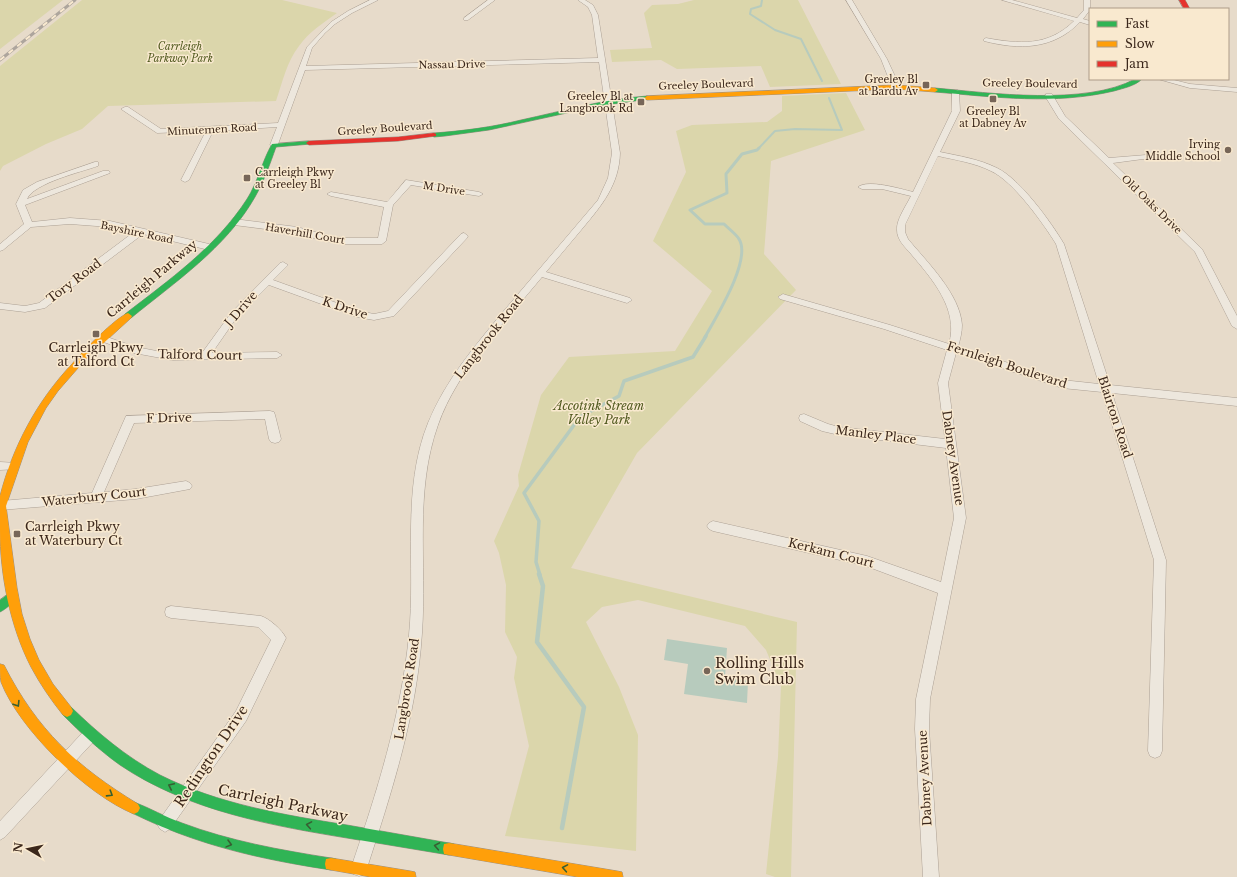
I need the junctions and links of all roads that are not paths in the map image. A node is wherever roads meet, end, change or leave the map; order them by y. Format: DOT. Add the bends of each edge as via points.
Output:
graph roads {
  1 [pos="492,0"];
  2 [pos="581,0"];
  3 [pos="849,0"];
  4 [pos="1005,0"];
  5 [pos="1087,0"];
  6 [pos="368,1"];
  7 [pos="466,19"];
  8 [pos="1078,20"];
  9 [pos="1089,23"];
  10 [pos="986,40"];
  11 [pos="602,60"];
  12 [pos="302,68"];
  13 [pos="1138,80"];
  14 [pos="1166,80"];
  15 [pos="896,87"];
  16 [pos="1237,90"];
  17 [pos="955,92"];
  18 [pos="1049,96"];
  19 [pos="608,101"];
  20 [pos="126,109"];
  21 [pos="281,125"];
  22 [pos="211,128"];
  23 [pos="274,144"];
  24 [pos="936,153"];
  25 [pos="1143,156"];
  26 [pos="1107,161"];
  27 [pos="95,164"];
  28 [pos="106,173"];
  29 [pos="185,180"];
  30 [pos="862,187"];
  31 [pos="331,194"];
  32 [pos="479,194"];
  33 [pos="916,195"];
  34 [pos="20,204"];
  35 [pos="389,205"];
  36 [pos="234,222"];
  37 [pos="29,225"];
  38 [pos="140,232"];
  39 [pos="464,236"];
  40 [pos="0,248"];
  41 [pos="209,248"];
  42 [pos="282,265"];
  43 [pos="540,273"];
  44 [pos="266,281"];
  45 [pos="783,297"];
  46 [pos="627,300"];
  47 [pos="0,306"];
  48 [pos="1237,326"];
  49 [pos="101,338"];
  50 [pos="953,348"];
  51 [pos="277,356"];
  52 [pos="204,357"];
  53 [pos="1106,389"];
  54 [pos="1237,402"];
  55 [pos="804,418"];
  56 [pos="275,439"];
  57 [pos="951,444"];
  58 [pos="0,466"];
  59 [pos="13,466"];
  60 [pos="186,486"];
  61 [pos="96,497"];
  62 [pos="1,507"];
  63 [pos="713,526"];
  64 [pos="946,590"];
  65 [pos="12,597"];
  66 [pos="0,599"];
  67 [pos="0,607"];
  68 [pos="171,612"];
  69 [pos="0,669"];
  70 [pos="90,735"];
  71 [pos="1155,751"];
  72 [pos="65,760"];
  73 [pos="186,793"];
  74 [pos="164,824"];
  75 [pos="0,832"];
  76 [pos="370,835"];
  77 [pos="359,868"];
  78 [pos="410,877"];
  79 [pos="617,877"];
  80 [pos="931,877"];
  1 -- 7 [label="street"];
  2 -- 11 [label="street, Langbrook Road" via="594,10"];
  3 -- 15 [label="street" via="884,59"];
  4 -- 8 [label="street"];
  5 -- 8 [label="street" via="1088,10"];
  6 -- 12 [label="street, Carrleigh Parkway" via="342,16 323,32 309,48"];
  8 -- 9 [label="street"];
  8 -- 10 [label="street" via="1063,34 1042,42 1014,44"];
  11 -- 12 [label="street, Nassau Drive"];
  11 -- 19 [label="street, Langbrook Road"];
  12 -- 21 [label="street, Carrleigh Parkway"];
  13 -- 18 [label="street, Greeley Boulevard" via="1123,87 1090,94"];
  14 -- 16 [label="street" via="1196,87"];
  15 -- 17 [label="street, Greeley Boulevard"];
  15 -- 19 [label="street, Greeley Boulevard" via="647,97"];
  17 -- 18 [label="street, Greeley Boulevard"];
  17 -- 24 [label="street, Dabney Avenue" via="956,111"];
  18 -- 26 [label="street, Old Oaks Drive" via="1062,117"];
  19 -- 23 [label="street, Greeley Boulevard" via="521,122 460,133 398,139"];
  19 -- 43 [label="street, Langbrook Road" via="616,153 613,178 601,201"];
  20 -- 22 [label="street, Minutemen Road" via="160,131"];
  21 -- 22 [label="street, Minutemen Road"];
  21 -- 23 [label="street, Carrleigh Parkway"];
  22 -- 29 [label="street"];
  23 -- 36 [label="street, Carrleigh Parkway" via="254,192"];
  24 -- 33 [label="street, Dabney Avenue"];
  24 -- 53 [label="street, Blairton Road" via="982,164 997,171 1049,226 1060,244"];
  25 -- 26 [label="street"];
  26 -- 48 [label="street, Old Oaks Drive" via="1199,251"];
  27 -- 34 [label="street" via="40,184 26,192"];
  28 -- 34 [label="street"];
  30 -- 33 [label="street" via="882,187"];
  31 -- 35 [label="street"];
  32 -- 35 [label="street, M Drive" via="409,182"];
  33 -- 50 [label="street, Dabney Avenue" via="901,225 901,232 904,240 952,304 957,327"];
  34 -- 37 [label="street"];
  35 -- 36 [label="street, Haverhill Court" via="382,241 346,241 297,230"];
  36 -- 41 [label="street, Carrleigh Parkway"];
  37 -- 38 [label="street, Bayshire Road" via="70,221 110,224"];
  37 -- 40 [label="street"];
  38 -- 41 [label="street, Bayshire Road"];
  38 -- 47 [label="street, Tory Road" via="42,306"];
  39 -- 44 [label="street, K Drive" via="392,314 374,317 356,314"];
  41 -- 49 [label="street, Carrleigh Parkway"];
  42 -- 44 [label="street, J Drive"];
  43 -- 46 [label="street"];
  43 -- 76 [label="street, Langbrook Road" via="466,363 446,395 423,456 417,508 416,631 413,663 395,756"];
  44 -- 52 [label="street, J Drive" via="234,315"];
  45 -- 50 [label="street, Fernleigh Boulevard"];
  49 -- 52 [label="street, Talford Court" via="150,354"];
  49 -- 59 [label="street, Carrleigh Parkway" via="77,361 48,397 30,428"];
  50 -- 53 [label="street, Fernleigh Boulevard" via="1062,384"];
  50 -- 57 [label="street, Dabney Avenue" via="944,372 943,383"];
  51 -- 52 [label="street, Talford Court"];
  53 -- 54 [label="street, Fernleigh Boulevard"];
  53 -- 71 [label="street, Blairton Road" via="1160,560"];
  55 -- 57 [label="street, Manley Place" via="839,431"];
  56 -- 61 [label="street, F Drive" via="270,415 130,419"];
  57 -- 64 [label="street, Dabney Avenue" via="960,518"];
  58 -- 59 [label="street"];
  59 -- 62 [label="street, Carrleigh Parkway"];
  60 -- 61 [label="street, Waterbury Court"];
  61 -- 62 [label="street, Waterbury Court"];
  62 -- 65 [label="street, Carrleigh Parkway"];
  63 -- 64 [label="street, Kerkam Court" via="867,561"];
  64 -- 80 [label="street, Dabney Avenue" via="923,699 922,728"];
  65 -- 66 [label="street"];
  65 -- 67 [label="street"];
  65 -- 70 [label="street, Carrleigh Parkway" via="25,645 37,670 51,692"];
  68 -- 73 [label="street, Redington Drive" via="261,622 279,638 241,716"];
  69 -- 72 [label="street, one-way" via="8,689 23,712"];
  70 -- 72 [label="street"];
  73 -- 70 [label="street, Carrleigh Parkway, one-way" via="119,758"];
  72 -- 74 [label="street, one-way" via="94,785"];
  72 -- 75 [label="street"];
  73 -- 74 [label="street, Redington Drive"];
  76 -- 73 [label="street, Carrleigh Parkway, one-way" via="251,813"];
  74 -- 77 [label="street, one-way" via="199,836 272,854"];
  76 -- 77 [label="street, Langbrook Road"];
  79 -- 76 [label="street, Carrleigh Parkway, one-way"];
  77 -- 78 [label="street"];
}
